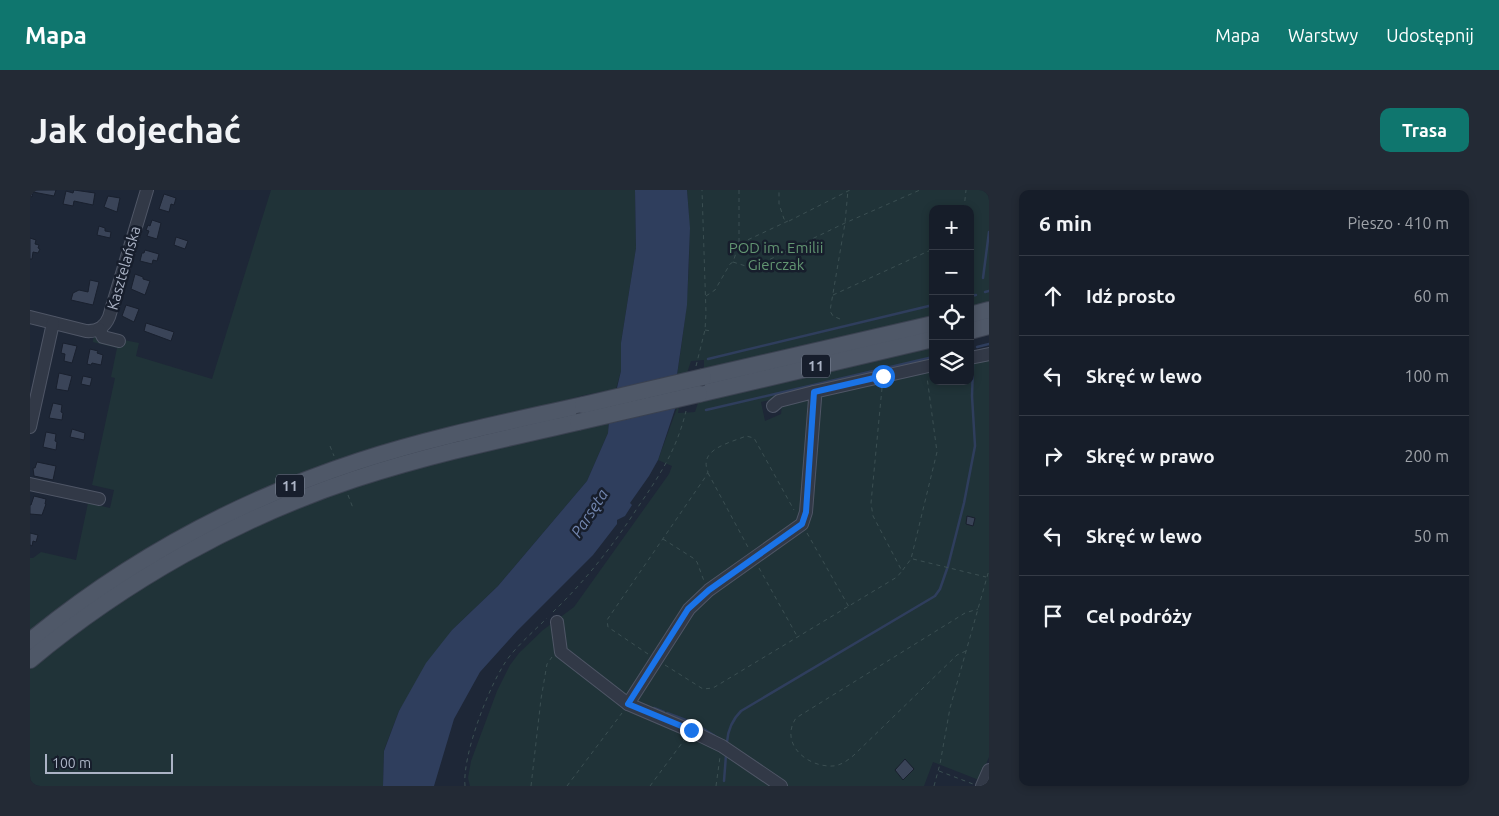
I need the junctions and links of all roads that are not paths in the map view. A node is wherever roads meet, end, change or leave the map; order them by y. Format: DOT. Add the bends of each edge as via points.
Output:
graph roads {
  1 [pos="143,191"];
  2 [pos="989,310"];
  3 [pos="974,314"];
  4 [pos="30,317"];
  5 [pos="53,323"];
  6 [pos="929,325"];
  7 [pos="989,326"];
  8 [pos="99,329"];
  9 [pos="974,329"];
  10 [pos="929,340"];
  11 [pos="119,341"];
  12 [pos="989,354"];
  13 [pos="974,357"];
  14 [pos="929,366"];
  15 [pos="814,392"];
  16 [pos="773,406"];
  17 [pos="30,427"];
  18 [pos="30,484"];
  19 [pos="99,499"];
  20 [pos="557,622"];
  21 [pos="30,641"];
  22 [pos="30,660"];
  23 [pos="628,704"];
  24 [pos="989,770"];
  25 [pos="781,786"];
  26 [pos="982,786"];
  1 -- 8 [label="street, Kasztelańska" via="109,317"];
  2 -- 3 [label="main road"];
  4 -- 5 [label="street"];
  5 -- 8 [label="street" via="86,331"];
  5 -- 17 [label="street"];
  6 -- 21 [label="main road, 11, bridge" via="582,405 393,451 338,468 274,493 147,558 86,598"];
  7 -- 9 [label="main road"];
  8 -- 11 [label="street" via="103,337"];
  10 -- 22 [label="main road, 11, bridge" via="465,448 343,483 272,511 155,572 96,610"];
  12 -- 13 [label="street"];
  14 -- 15 [label="street"];
  15 -- 16 [label="street" via="779,401"];
  15 -- 23 [label="street" via="806,512 802,524 709,590 688,609"];
  18 -- 19 [label="street"];
  20 -- 23 [label="street" via="560,652"];
  23 -- 25 [label="street" via="722,746"];
  24 -- 26 [label="street"];
}
